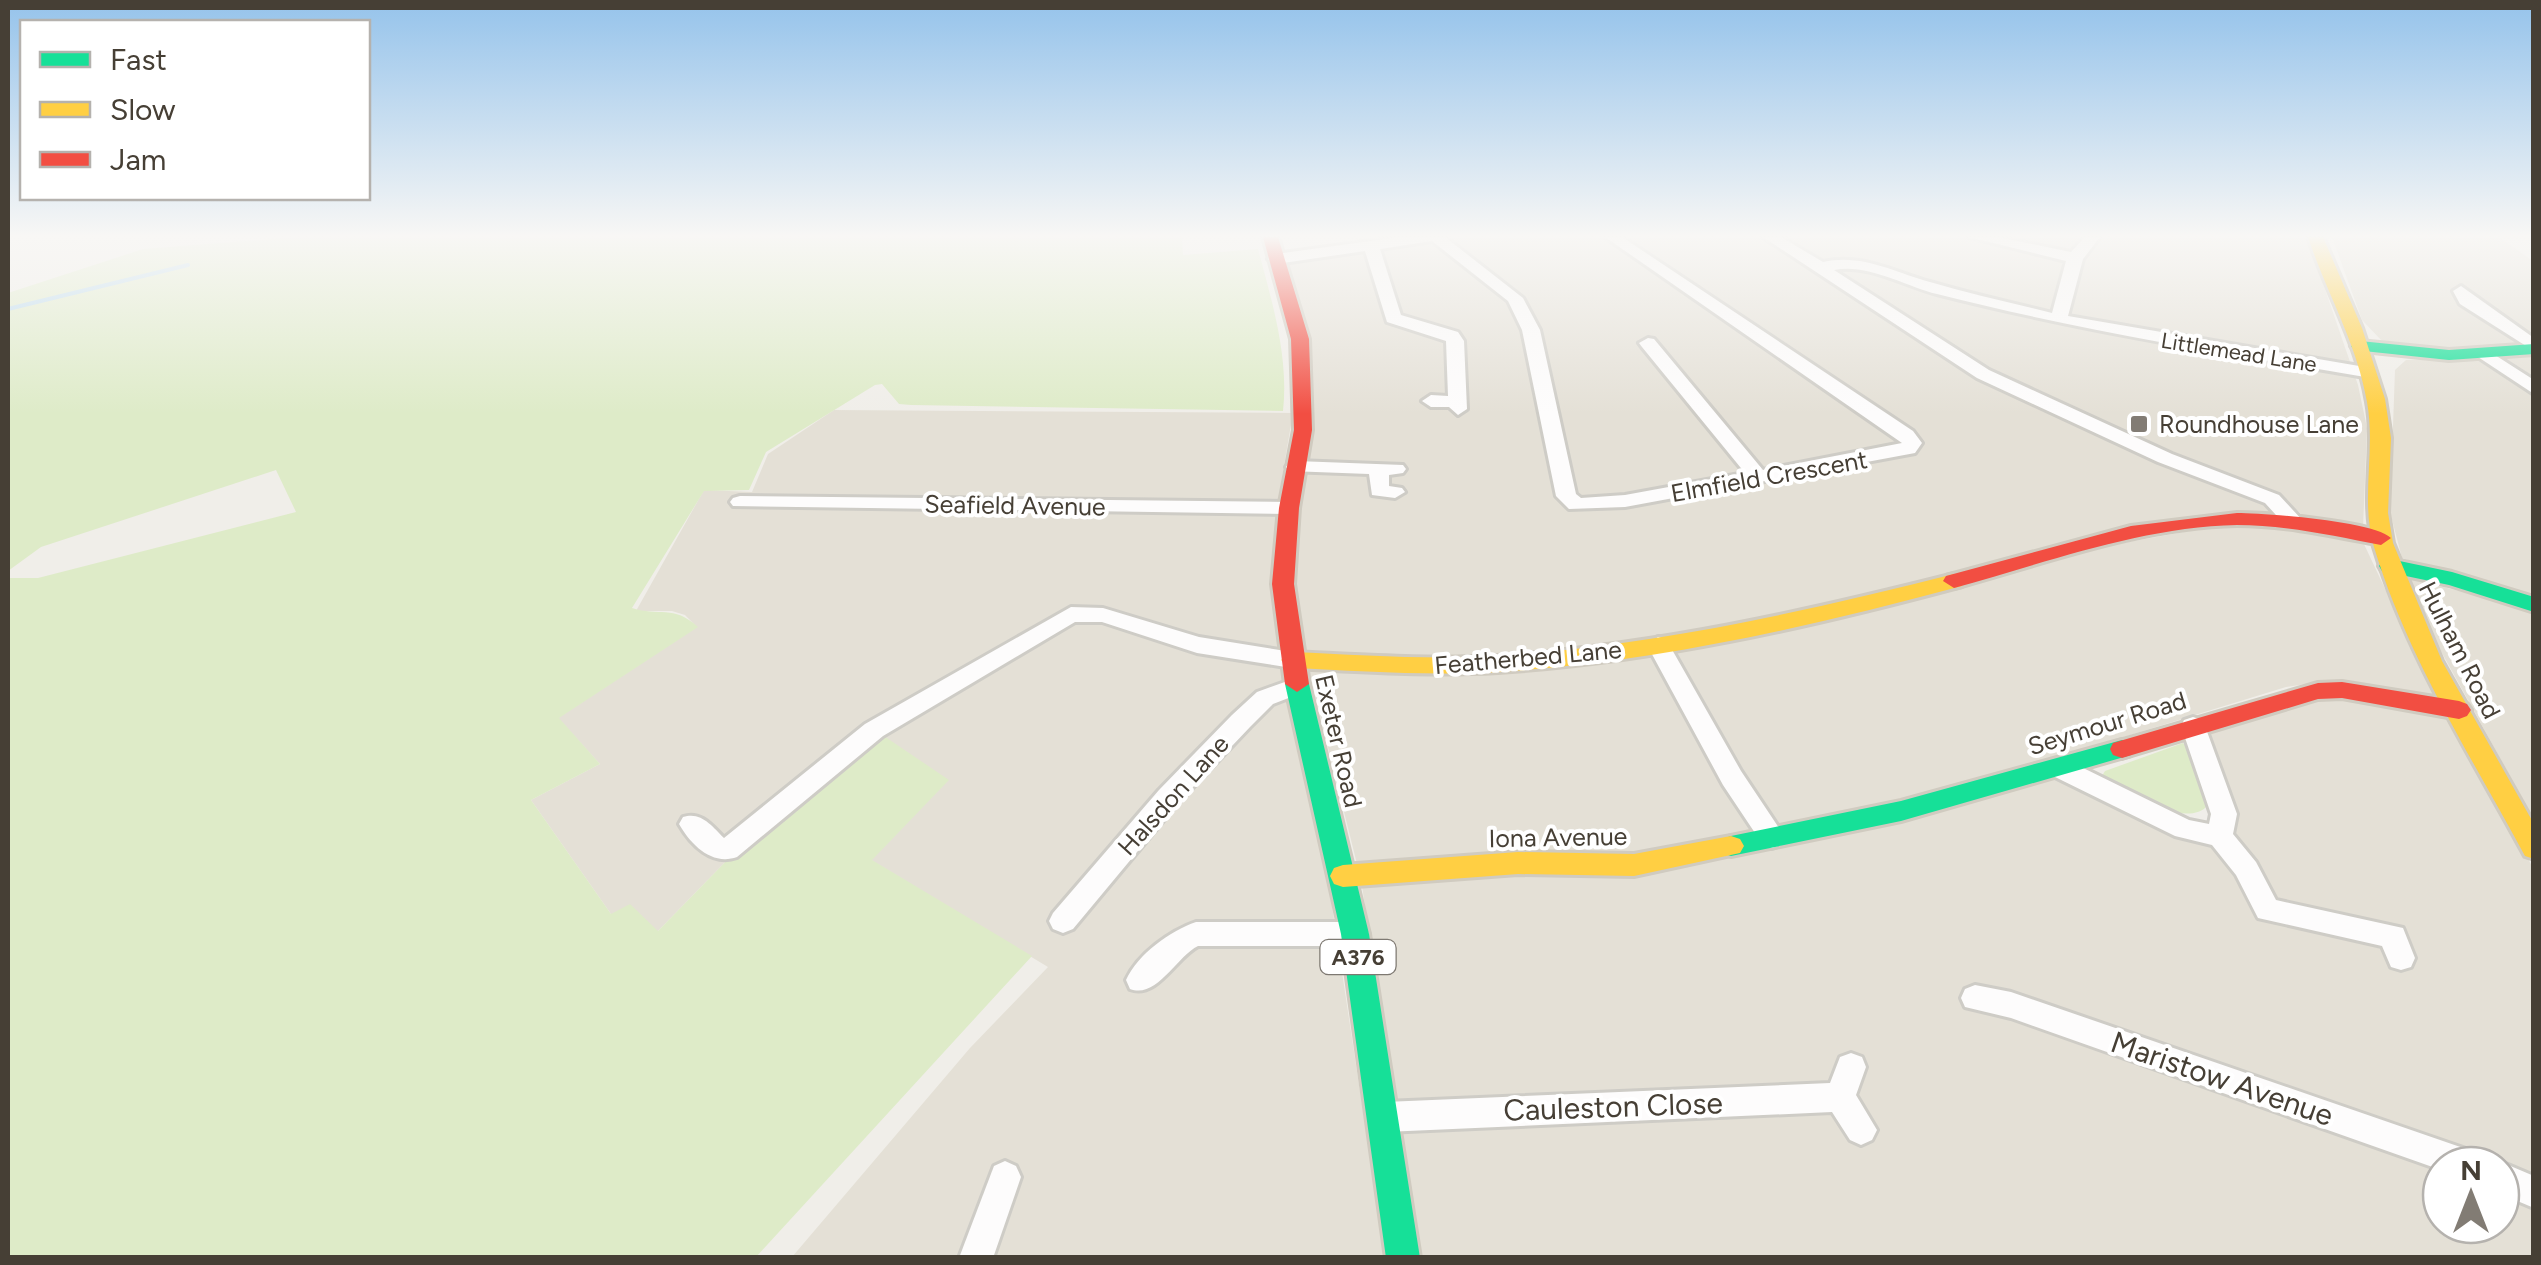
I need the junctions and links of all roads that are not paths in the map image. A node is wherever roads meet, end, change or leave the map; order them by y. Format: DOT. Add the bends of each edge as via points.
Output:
graph roads {
  1 [pos="1287,296"];
  2 [pos="1386,296"];
  3 [pos="1510,296"];
  4 [pos="1702,296"];
  5 [pos="1861,296"];
  6 [pos="1964,296"];
  7 [pos="2065,296"];
  8 [pos="2339,296"];
  9 [pos="2464,296"];
  10 [pos="2058,320"];
  11 [pos="2360,346"];
  12 [pos="1659,348"];
  13 [pos="2534,348"];
  14 [pos="2484,353"];
  15 [pos="2365,372"];
  16 [pos="2534,389"];
  17 [pos="1430,400"];
  18 [pos="1296,467"];
  19 [pos="1758,478"];
  20 [pos="1395,492"];
  21 [pos="740,502"];
  22 [pos="1290,508"];
  23 [pos="2294,522"];
  24 [pos="2381,538"];
  25 [pos="2390,566"];
  26 [pos="2534,605"];
  27 [pos="1658,645"];
  28 [pos="1294,673"];
  29 [pos="2460,710"];
  30 [pos="2192,726"];
  31 [pos="2060,768"];
  32 [pos="692,824"];
  33 [pos="2220,836"];
  34 [pos="1772,838"];
  35 [pos="2534,849"];
  36 [pos="1343,876"];
  37 [pos="1063,921"];
  38 [pos="1354,934"];
  39 [pos="2401,958"];
  40 [pos="1140,980"];
  41 [pos="1974,998"];
  42 [pos="1851,1067"];
  43 [pos="1840,1097"];
  44 [pos="1385,1117"];
  45 [pos="1861,1130"];
  46 [pos="2421,1149"];
  47 [pos="1005,1177"];
  48 [pos="976,1258"];
  49 [pos="1403,1258"];
  1 -- 18 [label="main road, Exeter Road / A376" via="1300,339 1303,430"];
  2 -- 17 [label="street" via="1393,318 1455,340 1458,406"];
  3 -- 19 [label="street, Elmfield Crescent" via="1531,330 1566,496 1576,505"];
  4 -- 19 [label="street, Elmfield Crescent" via="1912,442 1896,454"];
  5 -- 23 [label="street" via="1983,374 2165,458 2272,498"];
  6 -- 10 [label="street, Littlemead Lane"];
  7 -- 10 [label="street"];
  8 -- 11 [label="main road, Hulham Road"];
  9 -- 13 [label="street"];
  10 -- 15 [label="street, Littlemead Lane"];
  11 -- 14 [label="main road" via="2421,355"];
  11 -- 15 [label="main road, Hulham Road"];
  12 -- 19 [label="street"];
  13 -- 14 [label="main road"];
  14 -- 16 [label="street"];
  15 -- 24 [label="main road, Hulham Road" via="2381,426"];
  18 -- 20 [label="street" via="1387,469 1380,492"];
  18 -- 22 [label="main road, Exeter Road / A376"];
  21 -- 22 [label="street, Seafield Avenue"];
  22 -- 28 [label="main road, Exeter Road / A376" via="1284,584"];
  23 -- 24 [label="main road, Featherbed Lane"];
  23 -- 27 [label="main road, Featherbed Lane" via="2234,519 2156,528 1870,603"];
  24 -- 25 [label="main road, Hulham Road"];
  25 -- 26 [label="main road"];
  25 -- 29 [label="main road, Hulham Road"];
  27 -- 28 [label="main road, Featherbed Lane" via="1500,664"];
  27 -- 34 [label="street"];
  28 -- 32 [label="street, Featherbed Lane" via="1103,615 1071,614 874,730 728,850"];
  28 -- 36 [label="main road, Exeter Road / A376"];
  28 -- 37 [label="street, Halsdon Lane" via="1168,797"];
  29 -- 30 [label="main road, Seymour Road" via="2318,691"];
  29 -- 35 [label="main road, Hulham Road"];
  30 -- 31 [label="main road, Seymour Road"];
  30 -- 33 [label="street" via="2224,814"];
  31 -- 33 [label="street" via="2184,829"];
  31 -- 34 [label="main road, Seymour Road"];
  33 -- 39 [label="street" via="2268,910 2394,936"];
  34 -- 36 [label="main road, Iona Avenue" via="1634,864 1518,862"];
  36 -- 38 [label="main road, Exeter Road / A376"];
  38 -- 40 [label="street" via="1196,934"];
  38 -- 44 [label="main road, Exeter Road / A376"];
  41 -- 46 [label="street, Maristow Avenue" via="2011,1005"];
  42 -- 43 [label="street"];
  43 -- 44 [label="street, Cauleston Close"];
  43 -- 45 [label="street"];
  44 -- 49 [label="main road, Exeter Road / A376"];
  47 -- 48 [label="street"];
}
